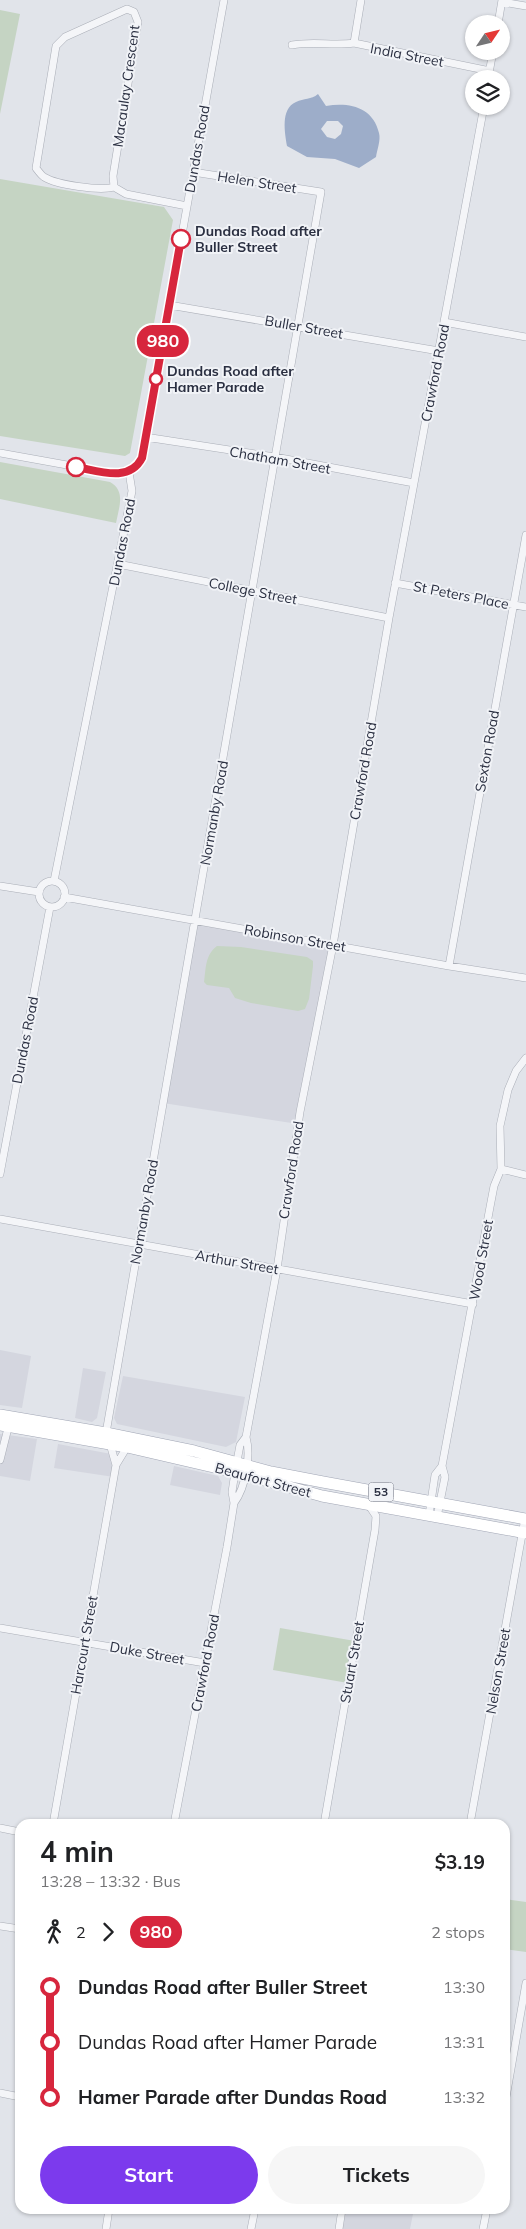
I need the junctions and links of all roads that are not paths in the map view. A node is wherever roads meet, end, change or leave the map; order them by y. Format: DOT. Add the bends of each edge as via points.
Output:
graph roads {
  1 [pos="224,0"];
  2 [pos="361,0"];
  3 [pos="502,1"];
  4 [pos="526,6"];
  5 [pos="500,15"];
  6 [pos="354,43"];
  7 [pos="292,45"];
  8 [pos="468,70"];
  9 [pos="482,115"];
  10 [pos="192,172"];
  11 [pos="114,187"];
  12 [pos="321,192"];
  13 [pos="187,206"];
  14 [pos="169,305"];
  15 [pos="444,322"];
  16 [pos="300,326"];
  17 [pos="526,337"];
  18 [pos="439,351"];
  19 [pos="145,437"];
  20 [pos="0,453"];
  21 [pos="274,457"];
  22 [pos="129,472"];
  23 [pos="414,483"];
  24 [pos="526,535"];
  25 [pos="118,564"];
  26 [pos="396,583"];
  27 [pos="252,590"];
  28 [pos="514,605"];
  29 [pos="526,607"];
  30 [pos="389,618"];
  31 [pos="54,881"];
  32 [pos="0,886"];
  33 [pos="39,892"];
  34 [pos="64,897"];
  35 [pos="50,907"];
  36 [pos="194,921"];
  37 [pos="333,945"];
  38 [pos="449,966"];
  39 [pos="526,978"];
  40 [pos="526,1058"];
  41 [pos="501,1169"];
  42 [pos="0,1174"];
  43 [pos="526,1175"];
  44 [pos="0,1219"];
  45 [pos="139,1245"];
  46 [pos="277,1269"];
  47 [pos="473,1304"];
  48 [pos="5,1421"];
  49 [pos="0,1437"];
  50 [pos="108,1439"];
  51 [pos="127,1448"];
  52 [pos="2,1450"];
  53 [pos="0,1460"];
  54 [pos="116,1465"];
  55 [pos="240,1468"];
  56 [pos="436,1501"];
  57 [pos="368,1503"];
  58 [pos="433,1516"];
  59 [pos="525,1518"];
  60 [pos="524,1533"];
  61 [pos="0,1628"];
  62 [pos="85,1643"];
  63 [pos="205,1663"];
  64 [pos="54,1819"];
  65 [pos="175,1819"];
  66 [pos="325,1819"];
  67 [pos="471,1819"];
  68 [pos="0,1828"];
  69 [pos="15,1831"];
  70 [pos="0,1926"];
  71 [pos="15,1928"];
  72 [pos="526,1983"];
  73 [pos="510,2074"];
  74 [pos="0,2093"];
  75 [pos="15,2096"];
  76 [pos="108,2214"];
  77 [pos="254,2214"];
  78 [pos="341,2214"];
  79 [pos="485,2214"];
  80 [pos="106,2229"];
  81 [pos="251,2229"];
  82 [pos="339,2229"];
  83 [pos="483,2229"];
  1 -- 10 [label="street, Dundas Road"];
  2 -- 6 [label="street"];
  3 -- 4 [label="street"];
  3 -- 5 [label="street"];
  6 -- 7 [label="street, India Street"];
  6 -- 8 [label="street, India Street"];
  9 -- 15 [label="street, Crawford Road"];
  10 -- 12 [label="street, Helen Street"];
  10 -- 13 [label="street, Dundas Road"];
  11 -- 11 [label="street, Macaulay Crescent" via="102,189 51,181 36,168 56,46 65,37 127,9 134,12 138,22 113,176"];
  11 -- 13 [label="street, Macaulay Crescent" via="126,194"];
  12 -- 16 [label="street, Normanby Road"];
  13 -- 14 [label="street, Dundas Road"];
  14 -- 16 [label="street, Buller Street"];
  14 -- 19 [label="street, Dundas Road"];
  15 -- 17 [label="street"];
  15 -- 18 [label="street, Crawford Road"];
  16 -- 18 [label="street, Buller Street"];
  16 -- 21 [label="street, Normanby Road"];
  18 -- 23 [label="street, Crawford Road"];
  19 -- 21 [label="street, Chatham Street"];
  19 -- 22 [label="street, Dundas Road" via="142,458"];
  20 -- 22 [label="street" via="117,474"];
  21 -- 23 [label="street, Chatham Street"];
  21 -- 27 [label="street, Normanby Road"];
  22 -- 25 [label="street, Dundas Road" via="132,490"];
  23 -- 26 [label="street, Crawford Road"];
  24 -- 28 [label="street, Sexton Road"];
  25 -- 27 [label="street, College Street"];
  25 -- 31 [label="street, Dundas Road"];
  26 -- 28 [label="street, St Peters Place"];
  26 -- 30 [label="street, Crawford Road"];
  27 -- 30 [label="street, College Street"];
  27 -- 36 [label="street, Normanby Road"];
  28 -- 29 [label="street, St Peters Place"];
  28 -- 38 [label="street, Sexton Road"];
  30 -- 37 [label="street, Crawford Road"];
  31 -- 33 [label="street" via="44,883"];
  31 -- 34 [label="street" via="63,887"];
  32 -- 33 [label="street"];
  33 -- 35 [label="street" via="42,903"];
  34 -- 35 [label="street" via="59,905"];
  34 -- 36 [label="street, Robinson Street"];
  35 -- 42 [label="street, Dundas Road"];
  36 -- 37 [label="street, Robinson Street"];
  36 -- 45 [label="street, Normanby Road"];
  37 -- 38 [label="street, Robinson Street"];
  37 -- 46 [label="street, Crawford Road" via="300,1112"];
  38 -- 39 [label="street, Robinson Street"];
  40 -- 41 [label="street, Wood Street" via="512,1079 503,1112 500,1126"];
  41 -- 43 [label="street"];
  41 -- 47 [label="street, Wood Street" via="494,1186"];
  44 -- 45 [label="street, Arthur Street"];
  45 -- 46 [label="street, Arthur Street"];
  45 -- 50 [label="street, Normanby Road"];
  46 -- 47 [label="street, Arthur Street"];
  46 -- 55 [label="street, Crawford Road" via="246,1437 240,1445"];
  47 -- 56 [label="street, Wood Street" via="442,1466 435,1474"];
  48 -- 50 [label="main road, Beaufort Street / 53"];
  48 -- 52 [label="street"];
  49 -- 52 [label="street"];
  50 -- 51 [label="main road, Beaufort Street / 53"];
  50 -- 54 [label="street, Harcourt Street"];
  50 -- 55 [label="main road, Beaufort Street / 53"];
  51 -- 54 [label="street, Harcourt Street"];
  51 -- 55 [label="main road, Beaufort Street / 53"];
  52 -- 53 [label="street"];
  54 -- 62 [label="street, Harcourt Street"];
  55 -- 56 [label="main road, Beaufort Street / 53"];
  55 -- 57 [label="main road, Beaufort Street / 53" via="322,1496"];
  55 -- 63 [label="street, Crawford Road" via="232,1492 234,1502"];
  56 -- 58 [label="street, Wood Street"];
  56 -- 59 [label="main road, Beaufort Street / 53"];
  57 -- 58 [label="main road, Beaufort Street / 53"];
  57 -- 66 [label="street, Stuart Street" via="376,1516"];
  58 -- 60 [label="main road, Beaufort Street / 53"];
  59 -- 60 [label="street, Nelson Street"];
  60 -- 67 [label="street, Nelson Street"];
  61 -- 62 [label="street, Duke Street"];
  62 -- 63 [label="street, Duke Street"];
  62 -- 64 [label="street, Harcourt Street"];
  63 -- 65 [label="street, Crawford Road"];
  68 -- 69 [label="street"];
  70 -- 71 [label="street"];
  72 -- 73 [label="street"];
  74 -- 75 [label="street"];
  76 -- 80 [label="street"];
  77 -- 81 [label="street"];
  78 -- 82 [label="street"];
  79 -- 83 [label="street"];
}
